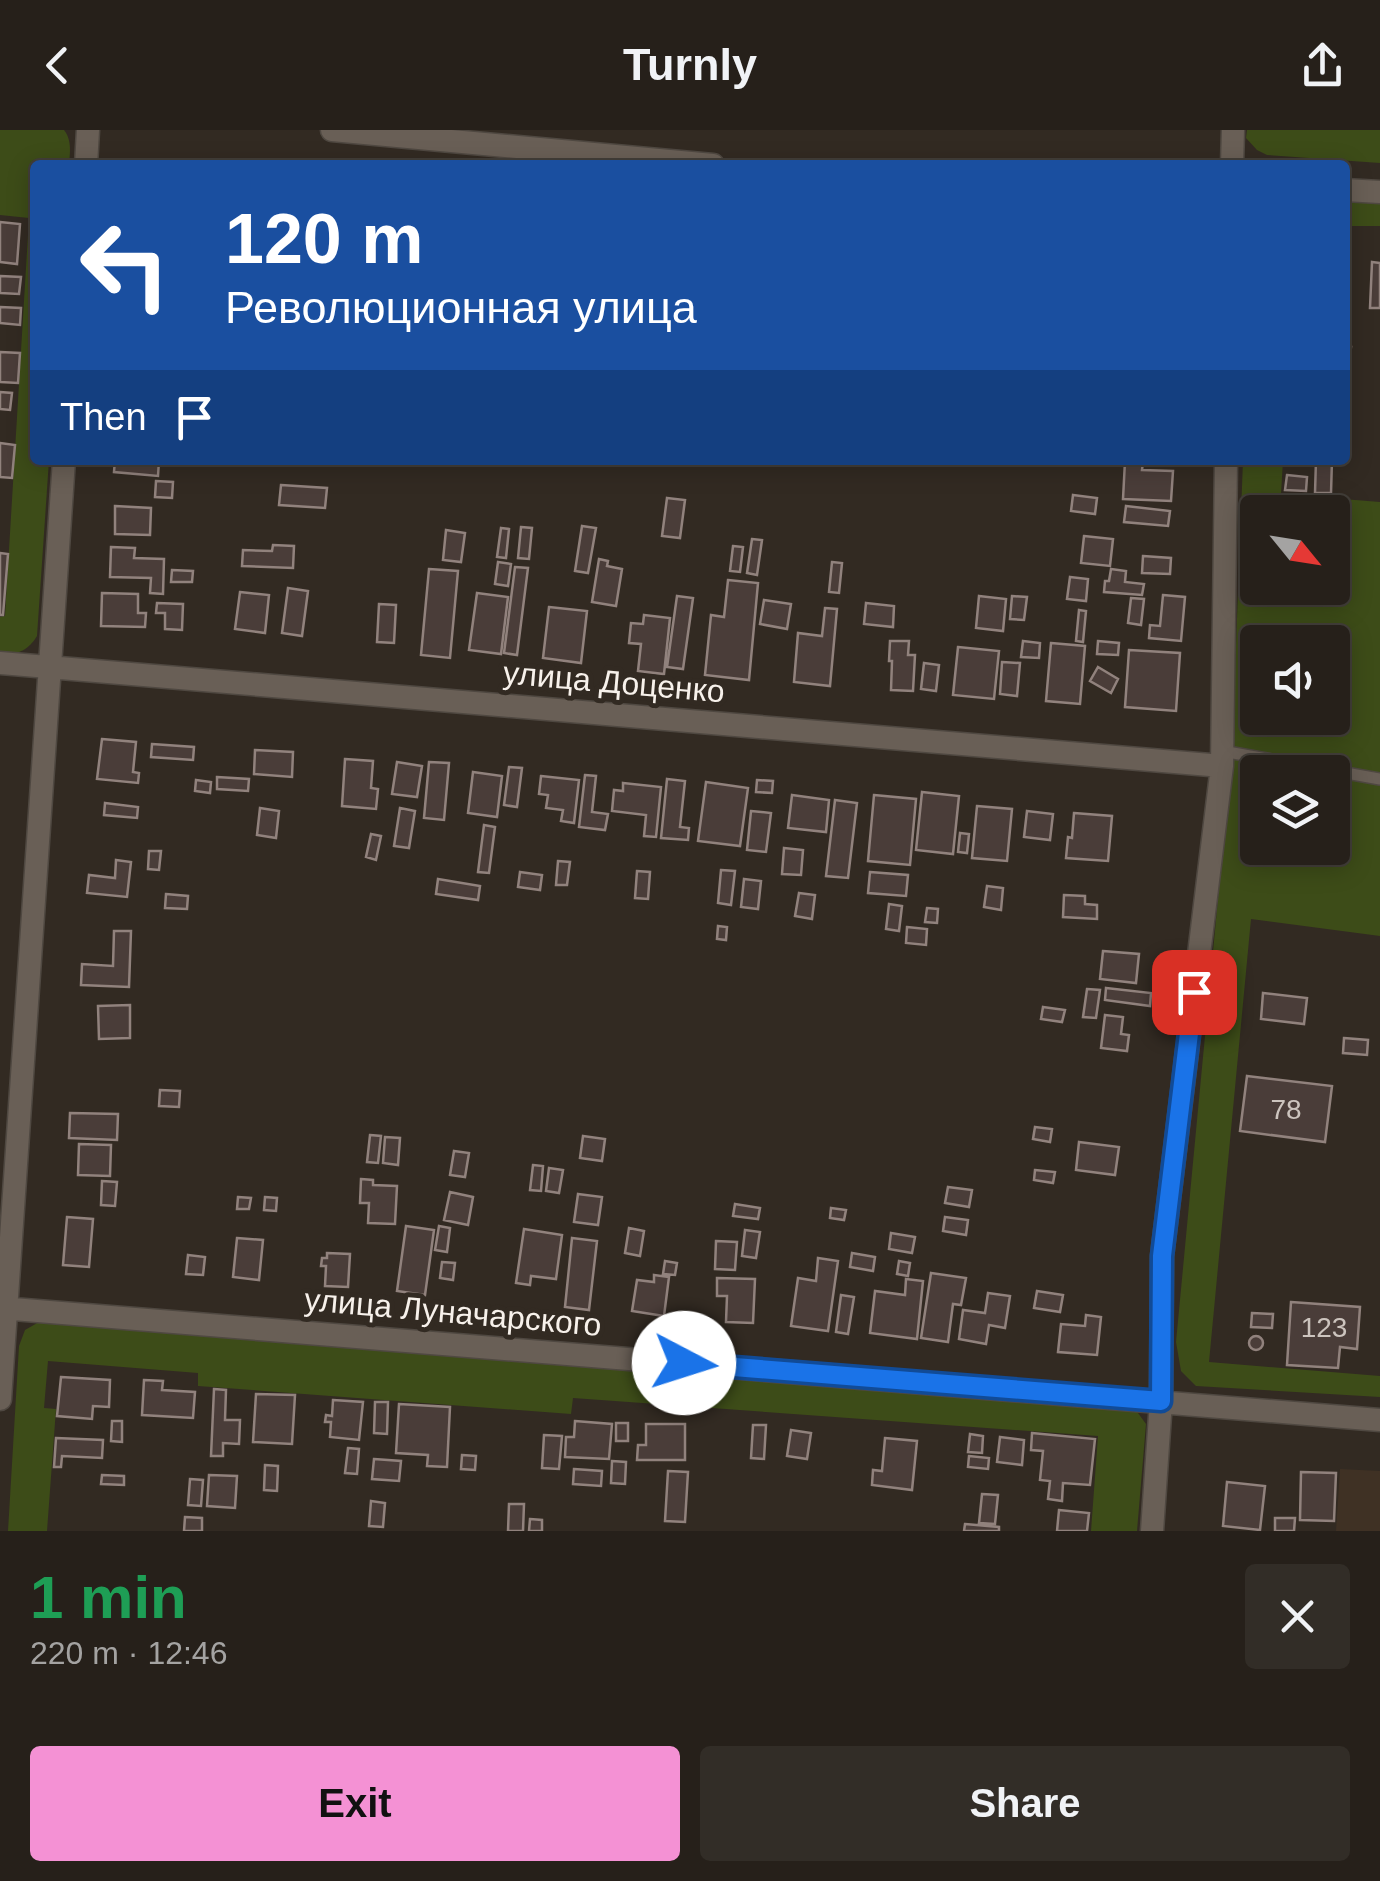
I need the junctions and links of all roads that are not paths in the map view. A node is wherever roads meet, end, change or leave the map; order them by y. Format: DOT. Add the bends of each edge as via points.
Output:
graph roads {
  1 [pos="88,130"];
  2 [pos="332,130"];
  3 [pos="1234,130"];
  4 [pos="86,160"];
  5 [pos="659,160"];
  6 [pos="1232,160"];
  7 [pos="1350,190"];
  8 [pos="1380,192"];
  9 [pos="64,465"];
  10 [pos="1226,465"];
  11 [pos="0,663"];
  12 [pos="49,666"];
  13 [pos="1222,758"];
  14 [pos="1380,780"];
  15 [pos="4,1308"];
  16 [pos="0,1399"];
  17 [pos="1161,1401"];
  18 [pos="1380,1420"];
  19 [pos="1152,1531"];
  1 -- 4 [label="street"];
  2 -- 5 [label="street"];
  3 -- 6 [label="street"];
  7 -- 8 [label="street"];
  9 -- 12 [label="street"];
  10 -- 13 [label="street"];
  11 -- 12 [label="street, улица Доценко"];
  12 -- 13 [label="street, улица Доценко"];
  12 -- 15 [label="street"];
  13 -- 14 [label="lane"];
  13 -- 17 [label="street" via="1162,1256"];
  15 -- 16 [label="street"];
  15 -- 17 [label="street, улица Луначарского"];
  17 -- 18 [label="street, улица Луначарского"];
  17 -- 19 [label="street"];
}
